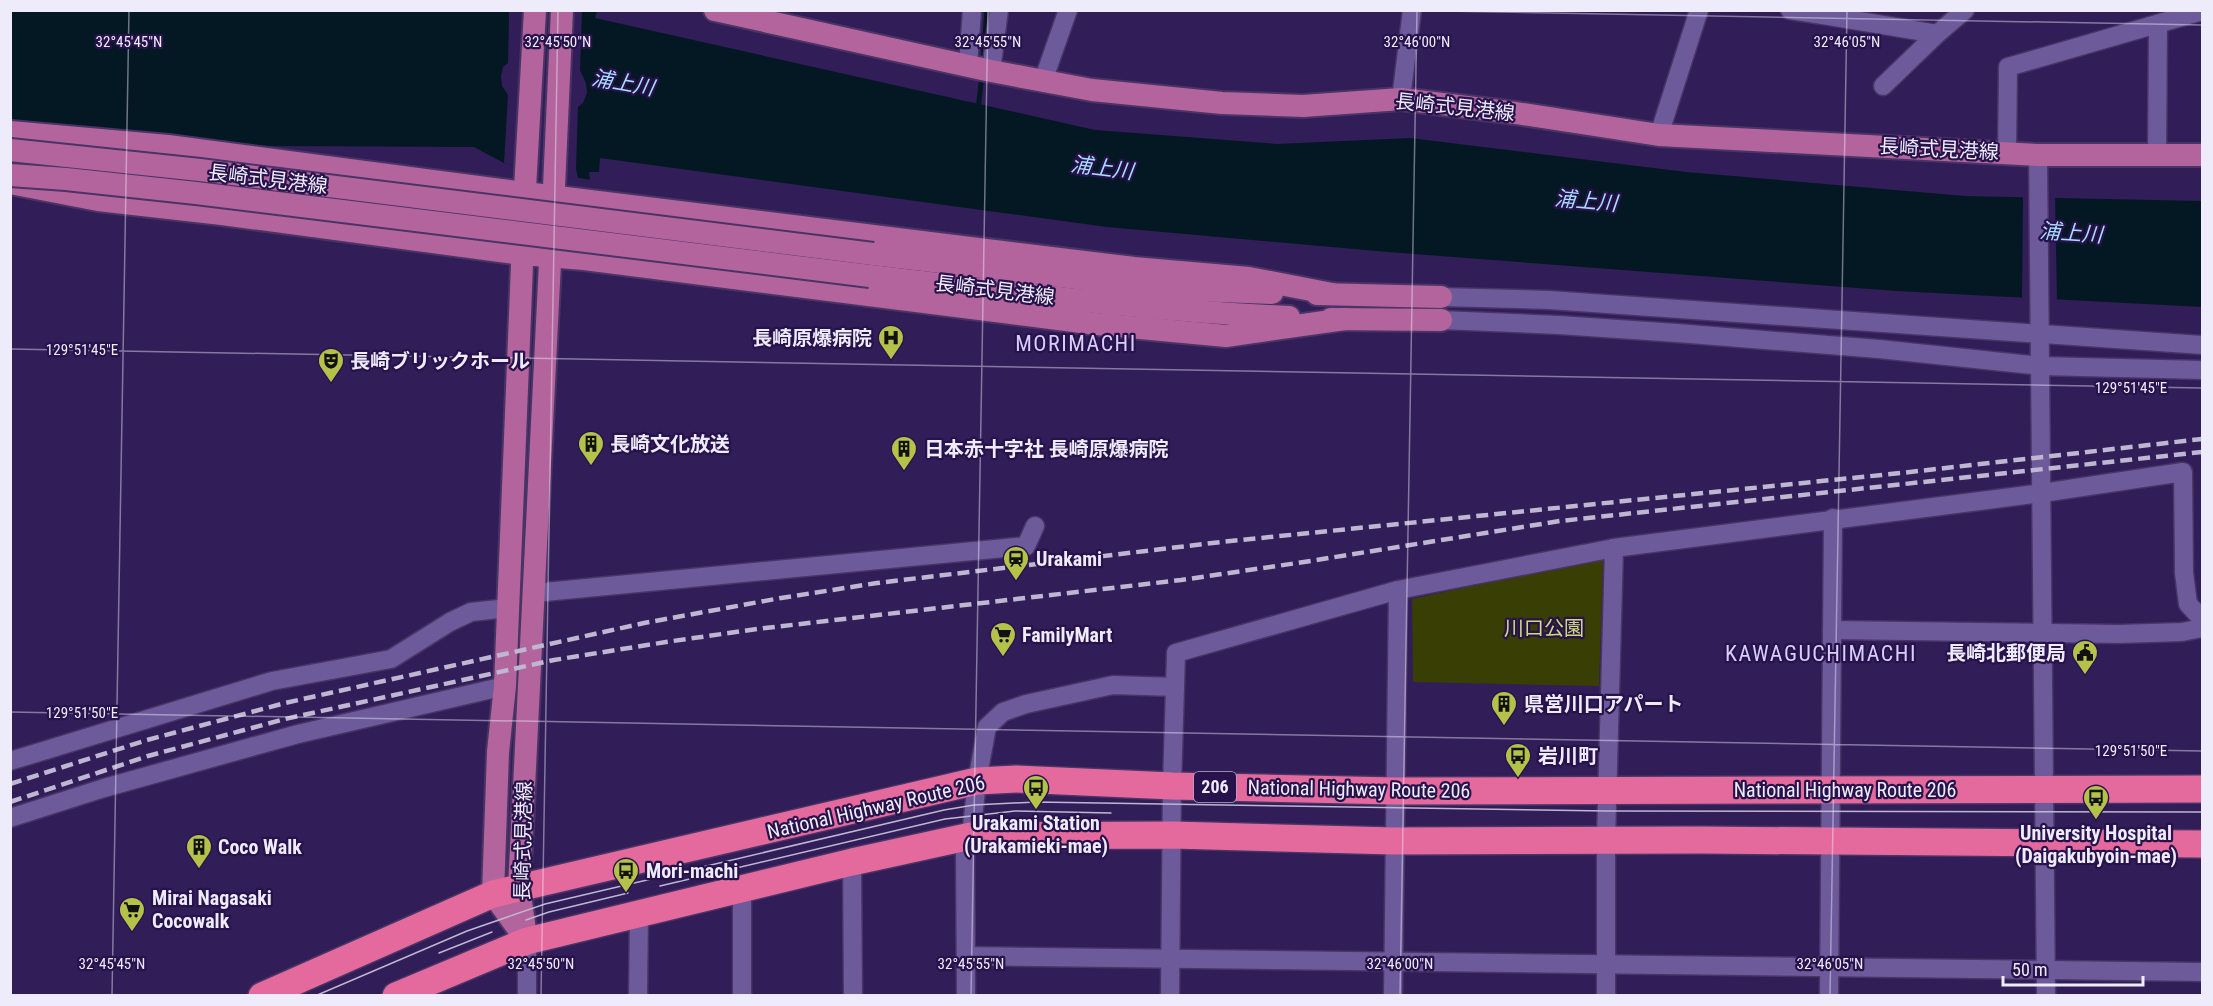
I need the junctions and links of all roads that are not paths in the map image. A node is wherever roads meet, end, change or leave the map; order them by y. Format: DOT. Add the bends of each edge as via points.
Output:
graph roads {
  1 [pos="535,10"];
  2 [pos="562,10"];
  3 [pos="715,10"];
  4 [pos="972,10"];
  5 [pos="999,10"];
  6 [pos="1068,10"];
  7 [pos="1412,10"];
  8 [pos="1699,10"];
  9 [pos="1790,10"];
  10 [pos="1965,10"];
  11 [pos="2202,11"];
  12 [pos="1823,13"];
  13 [pos="2158,24"];
  14 [pos="1937,34"];
  15 [pos="968,66"];
  16 [pos="991,71"];
  17 [pos="1043,81"];
  18 [pos="1883,86"];
  19 [pos="1401,99"];
  20 [pos="10,132"];
  21 [pos="1659,135"];
  22 [pos="10,150"];
  23 [pos="2007,153"];
  24 [pos="2038,155"];
  25 [pos="2202,155"];
  26 [pos="2157,156"];
  27 [pos="10,175"];
  28 [pos="10,183"];
  29 [pos="526,183"];
  30 [pos="553,196"];
  31 [pos="522,254"];
  32 [pos="550,256"];
  33 [pos="872,265"];
  34 [pos="1332,294"];
  35 [pos="1441,297"];
  36 [pos="1345,319"];
  37 [pos="1441,320"];
  38 [pos="2040,335"];
  39 [pos="2202,345"];
  40 [pos="2041,366"];
  41 [pos="2202,370"];
  42 [pos="2042,493"];
  43 [pos="1833,518"];
  44 [pos="1035,526"];
  45 [pos="1614,548"];
  46 [pos="1398,590"];
  47 [pos="534,593"];
  48 [pos="508,608"];
  49 [pos="2202,619"];
  50 [pos="2202,628"];
  51 [pos="1832,630"];
  52 [pos="2043,634"];
  53 [pos="505,686"];
  54 [pos="1175,687"];
  55 [pos="10,761"];
  56 [pos="977,781"];
  57 [pos="1172,786"];
  58 [pos="2044,789"];
  59 [pos="2202,789"];
  60 [pos="1831,790"];
  61 [pos="1395,791"];
  62 [pos="1607,791"];
  63 [pos="10,818"];
  64 [pos="1173,835"];
  65 [pos="971,836"];
  66 [pos="1606,840"];
  67 [pos="1394,841"];
  68 [pos="1830,842"];
  69 [pos="2045,843"];
  70 [pos="2202,844"];
  71 [pos="852,862"];
  72 [pos="742,889"];
  73 [pos="506,891"];
  74 [pos="639,915"];
  75 [pos="527,941"];
  76 [pos="966,956"];
  77 [pos="1170,958"];
  78 [pos="1393,961"];
  79 [pos="1606,964"];
  80 [pos="1829,967"];
  81 [pos="2046,970"];
  82 [pos="2202,972"];
  83 [pos="400,995"];
  84 [pos="262,996"];
  85 [pos="527,996"];
  86 [pos="638,996"];
  87 [pos="742,996"];
  88 [pos="853,996"];
  89 [pos="966,996"];
  90 [pos="1170,996"];
  91 [pos="1393,996"];
  92 [pos="1606,996"];
  93 [pos="1829,996"];
  94 [pos="2046,996"];
  1 -- 29 [label="main road, 長崎式見港線"];
  2 -- 30 [label="main road, 長崎式見港線"];
  3 -- 15 [label="main road, 長崎式見港線"];
  4 -- 15 [label="street"];
  5 -- 16 [label="street"];
  6 -- 17 [label="street"];
  7 -- 19 [label="street"];
  8 -- 21 [label="street"];
  9 -- 12 [label="street"];
  10 -- 14 [label="street"];
  11 -- 13 [label="street"];
  12 -- 14 [label="street"];
  13 -- 23 [label="street" via="2008,67"];
  13 -- 26 [label="street"];
  14 -- 18 [label="street"];
  15 -- 16 [label="main road, 長崎式見港線"];
  16 -- 17 [label="main road, 長崎式見港線"];
  17 -- 19 [label="main road, 長崎式見港線" via="1222,104 1303,106"];
  19 -- 21 [label="main road, 長崎式見港線"];
  20 -- 29 [label="main road"];
  21 -- 23 [label="main road, 長崎式見港線"];
  22 -- 33 [label="main road, 長崎式見港線, bridge" via="200,170"];
  23 -- 24 [label="main road, 長崎式見港線"];
  24 -- 26 [label="main road, 長崎式見港線"];
  24 -- 38 [label="street"];
  25 -- 26 [label="main road, 長崎式見港線"];
  27 -- 33 [label="main road, 長崎式見港線, bridge"];
  28 -- 31 [label="main road" via="98,200"];
  29 -- 30 [label="main road"];
  29 -- 31 [label="main road, 長崎式見港線"];
  30 -- 32 [label="main road, 長崎式見港線"];
  30 -- 34 [label="main road" via="1134,268 1249,278"];
  31 -- 32 [label="main road"];
  31 -- 48 [label="main road, 長崎式見港線"];
  32 -- 36 [label="main road" via="1097,324 1226,336"];
  32 -- 47 [label="main road, 長崎式見港線"];
  33 -- 34 [label="main road, 長崎式見港線" via="1169,289"];
  33 -- 36 [label="main road, 長崎式見港線" via="1155,309"];
  34 -- 35 [label="main road, 長崎式見港線"];
  35 -- 38 [label="street" via="1549,300"];
  36 -- 37 [label="main road, 長崎式見港線"];
  37 -- 40 [label="street" via="1688,334 1921,352"];
  38 -- 39 [label="street"];
  38 -- 40 [label="street"];
  40 -- 41 [label="street"];
  40 -- 42 [label="street"];
  42 -- 43 [label="street"];
  42 -- 49 [label="street" via="2183,472 2188,604"];
  42 -- 52 [label="street"];
  43 -- 45 [label="street"];
  43 -- 51 [label="street"];
  44 -- 47 [label="street" via="1026,546"];
  45 -- 46 [label="street"];
  45 -- 62 [label="street"];
  46 -- 54 [label="street" via="1176,653"];
  46 -- 61 [label="street"];
  47 -- 73 [label="main road, 長崎式見港線"];
  48 -- 53 [label="main road, 長崎式見港線"];
  48 -- 55 [label="street" via="471,612 392,659 272,681"];
  50 -- 52 [label="street" via="2182,632"];
  51 -- 52 [label="street"];
  51 -- 60 [label="street"];
  52 -- 58 [label="street"];
  53 -- 63 [label="street" via="298,734"];
  53 -- 73 [label="main road, 長崎式見港線" via="498,752"];
  54 -- 56 [label="street" via="1113,685 1003,712 987,727"];
  54 -- 57 [label="street"];
  56 -- 57 [label="highway, National Highway Route 206 / 206"];
  56 -- 65 [label="street"];
  56 -- 73 [label="highway, National Highway Route 206 / 206"];
  57 -- 61 [label="highway, National Highway Route 206 / 206"];
  57 -- 64 [label="street"];
  58 -- 59 [label="highway, National Highway Route 206 / 206"];
  58 -- 60 [label="highway, National Highway Route 206 / 206"];
  58 -- 69 [label="street"];
  60 -- 62 [label="highway, National Highway Route 206 / 206"];
  60 -- 68 [label="street"];
  61 -- 62 [label="highway, National Highway Route 206 / 206"];
  61 -- 67 [label="street"];
  62 -- 66 [label="street"];
  64 -- 65 [label="highway"];
  64 -- 67 [label="highway"];
  64 -- 77 [label="street"];
  65 -- 71 [label="highway"];
  65 -- 76 [label="street" via="965,854"];
  66 -- 67 [label="highway"];
  66 -- 68 [label="highway"];
  66 -- 79 [label="street"];
  67 -- 78 [label="street"];
  68 -- 69 [label="highway"];
  68 -- 80 [label="street"];
  69 -- 70 [label="highway"];
  69 -- 81 [label="street"];
  71 -- 72 [label="highway"];
  71 -- 88 [label="street"];
  72 -- 74 [label="highway"];
  72 -- 87 [label="street"];
  73 -- 75 [label="main road, 長崎式見港線"];
  73 -- 84 [label="highway, National Highway Route 206 / 206"];
  74 -- 75 [label="highway"];
  74 -- 86 [label="street"];
  75 -- 83 [label="highway"];
  75 -- 85 [label="street"];
  76 -- 77 [label="street"];
  76 -- 89 [label="street"];
  77 -- 78 [label="street"];
  77 -- 90 [label="street"];
  78 -- 79 [label="street"];
  78 -- 91 [label="street"];
  79 -- 80 [label="street"];
  79 -- 92 [label="street"];
  80 -- 81 [label="street"];
  80 -- 93 [label="street"];
  81 -- 82 [label="street"];
  81 -- 94 [label="street"];
}
